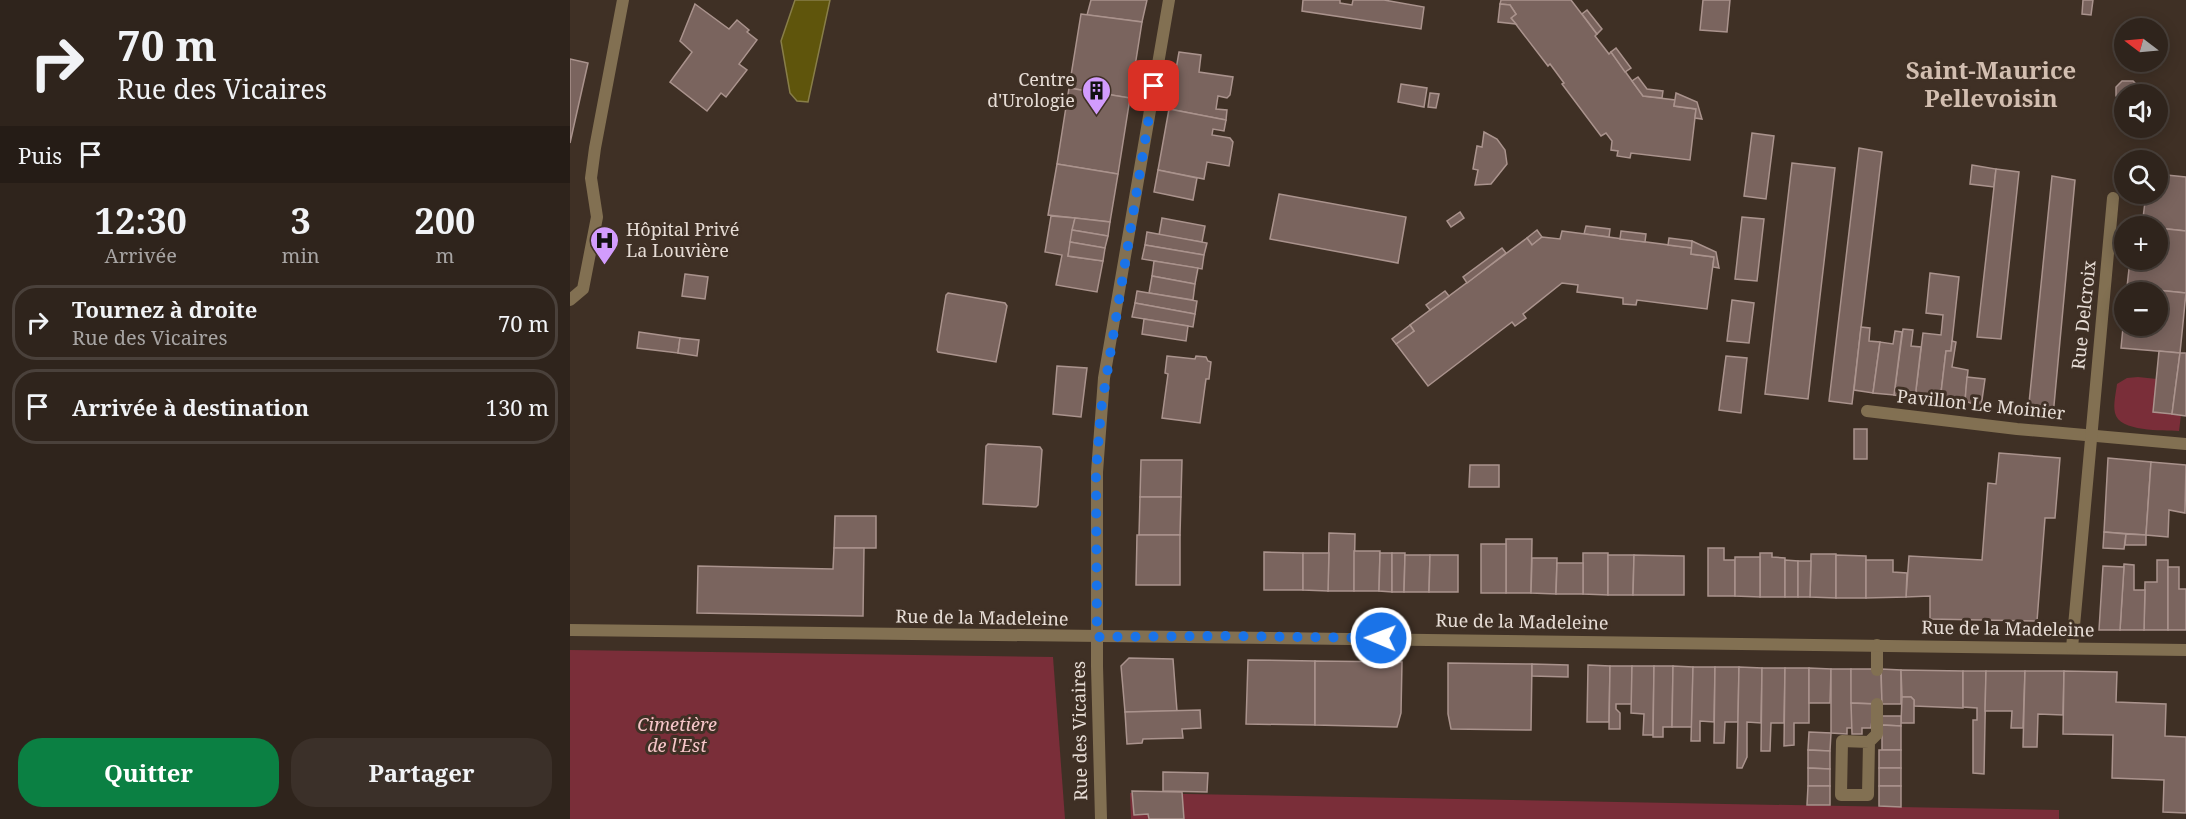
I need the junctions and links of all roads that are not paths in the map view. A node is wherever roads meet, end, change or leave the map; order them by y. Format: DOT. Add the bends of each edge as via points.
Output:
graph roads {
  1 [pos="623,0"];
  2 [pos="1168,0"];
  3 [pos="2113,198"];
  4 [pos="570,300"];
  5 [pos="1867,411"];
  6 [pos="2090,435"];
  7 [pos="2186,444"];
  8 [pos="570,630"];
  9 [pos="1097,637"];
  10 [pos="1877,645"];
  11 [pos="2072,648"];
  12 [pos="2186,650"];
  13 [pos="1877,670"];
  14 [pos="1877,704"];
  15 [pos="1869,742"];
  16 [pos="1101,819"];
  1 -- 4 [label="street" via="591,178 597,217 583,289"];
  2 -- 9 [label="street, Rue des Vicaires" via="1101,410 1096,472"];
  3 -- 6 [label="street, Rue Delcroix"];
  5 -- 6 [label="street, Pavillon Le Moinier"];
  6 -- 7 [label="street"];
  6 -- 11 [label="street, Rue Delcroix"];
  8 -- 9 [label="street, Rue de la Madeleine"];
  9 -- 10 [label="street, Rue de la Madeleine"];
  9 -- 16 [label="street, Rue des Vicaires"];
  10 -- 11 [label="street, Rue de la Madeleine"];
  10 -- 13 [label="street"];
  11 -- 12 [label="street, Rue de la Madeleine"];
  14 -- 15 [label="street" via="1877,734"];
  15 -- 15 [label="street" via="1868,795 1841,795 1842,741"];
}
